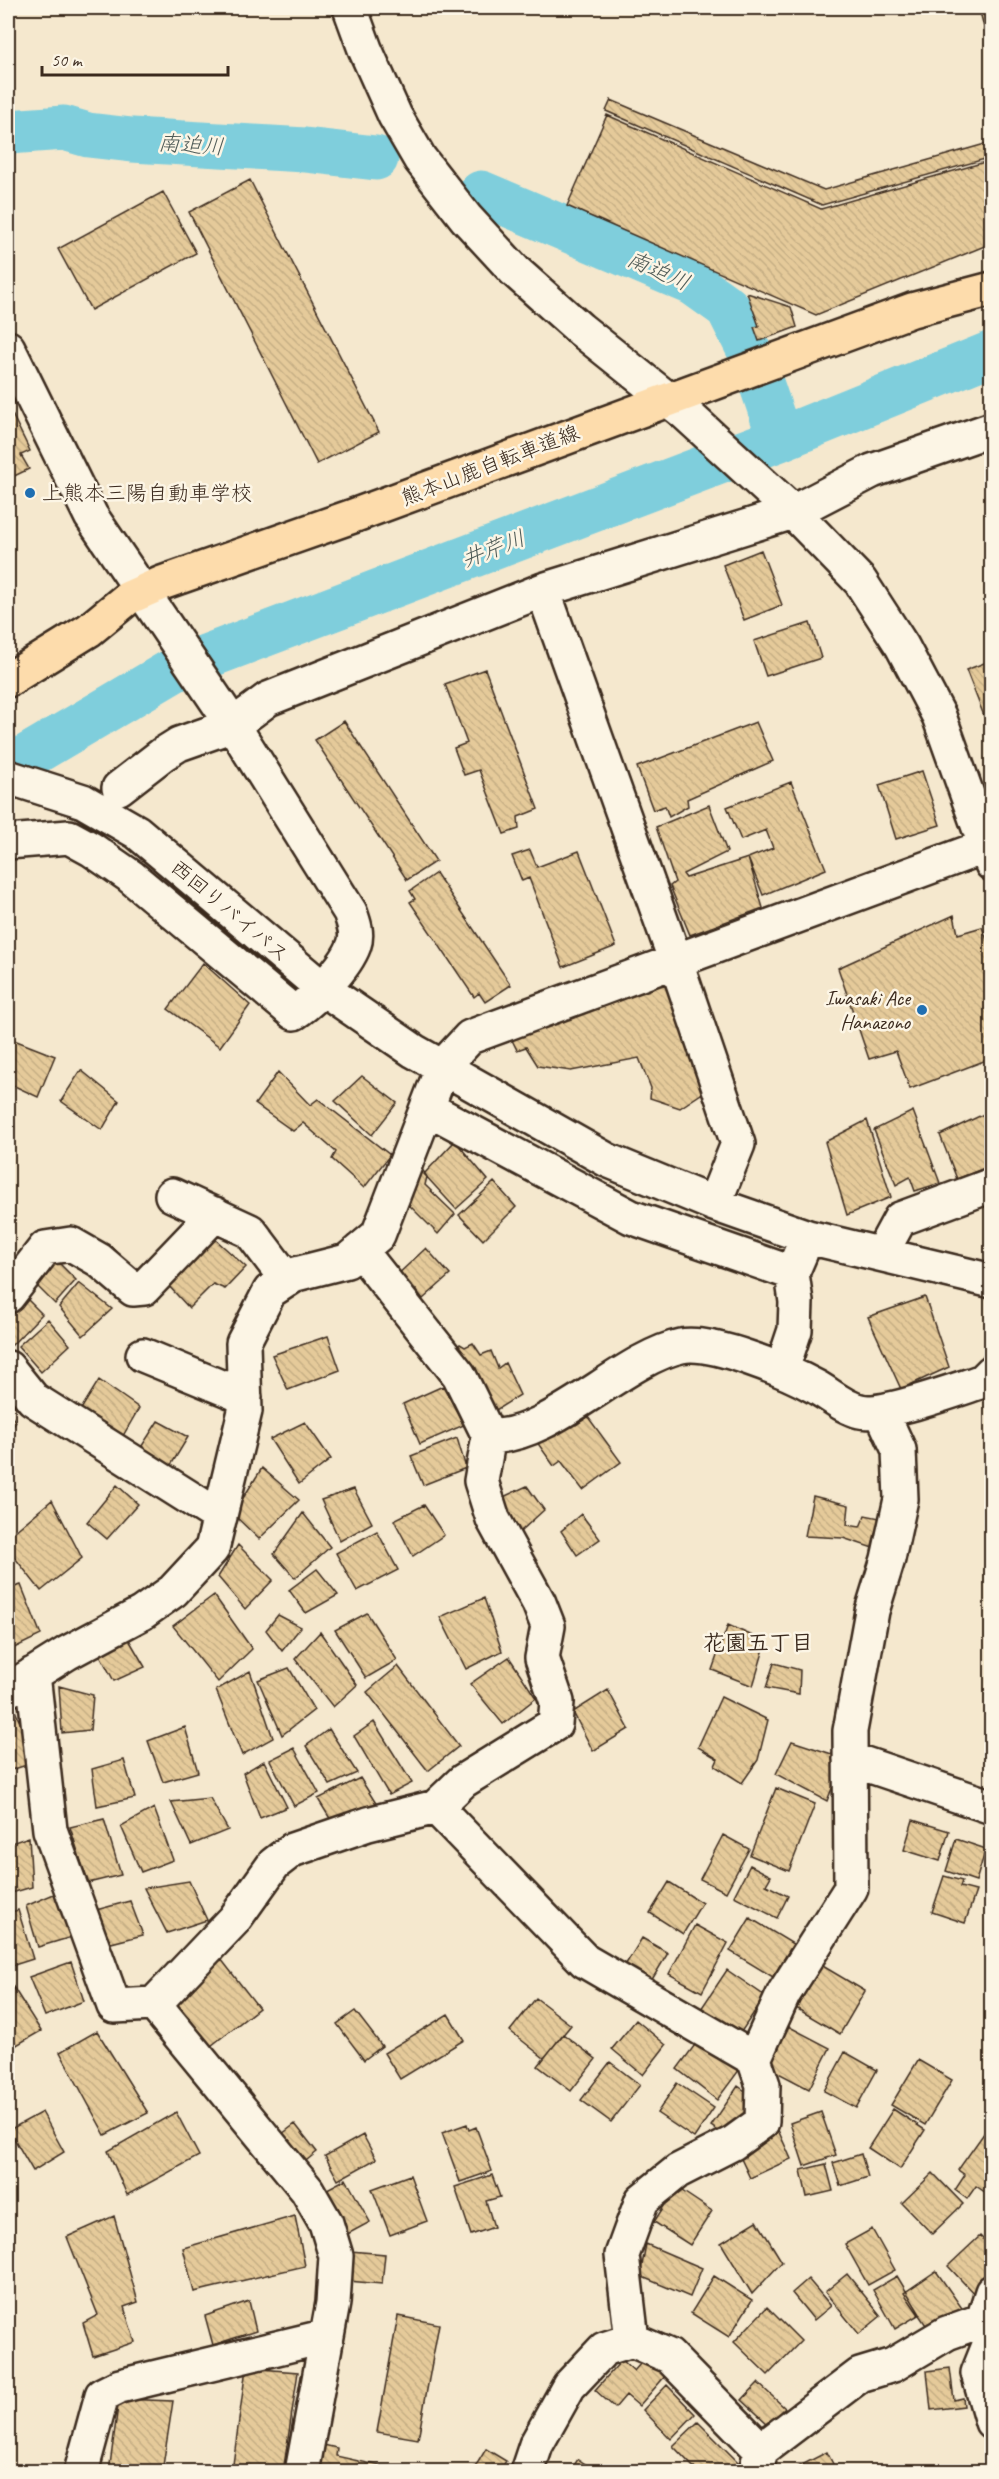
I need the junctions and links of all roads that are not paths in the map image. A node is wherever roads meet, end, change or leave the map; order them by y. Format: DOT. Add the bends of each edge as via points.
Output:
graph roads {
  1 [pos="350,8"];
  2 [pos="992,290"];
  3 [pos="8,348"];
  4 [pos="676,406"];
  5 [pos="992,429"];
  6 [pos="787,507"];
  7 [pos="543,590"];
  8 [pos="150,601"];
  9 [pos="8,680"];
  10 [pos="229,720"];
  11 [pos="8,777"];
  12 [pos="119,788"];
  13 [pos="77,822"];
  14 [pos="8,842"];
  15 [pos="989,852"];
  16 [pos="675,959"];
  17 [pos="322,988"];
  18 [pos="443,1066"];
  19 [pos="427,1108"];
  20 [pos="992,1185"];
  21 [pos="172,1195"];
  22 [pos="714,1204"];
  23 [pos="215,1214"];
  24 [pos="808,1236"];
  25 [pos="360,1250"];
  26 [pos="881,1254"];
  27 [pos="792,1273"];
  28 [pos="287,1280"];
  29 [pos="992,1281"];
  30 [pos="8,1296"];
  31 [pos="143,1355"];
  32 [pos="8,1368"];
  33 [pos="782,1369"];
  34 [pos="992,1372"];
  35 [pos="245,1397"];
  36 [pos="881,1411"];
  37 [pos="489,1436"];
  38 [pos="220,1517"];
  39 [pos="20,1682"];
  40 [pos="850,1760"];
  41 [pos="436,1807"];
  42 [pos="992,1807"];
  43 [pos="154,2004"];
  44 [pos="754,2059"];
  45 [pos="989,2321"];
  46 [pos="327,2336"];
  47 [pos="632,2340"];
  48 [pos="992,2422"];
  49 [pos="758,2461"];
  50 [pos="81,2472"];
  51 [pos="302,2472"];
  52 [pos="527,2472"];
  1 -- 4 [label="street" via="395,116 420,159 466,218 523,278"];
  2 -- 4 [label="main road, 熊本山鹿自転車道線" via="912,310"];
  3 -- 8 [label="street" via="91,516"];
  4 -- 6 [label="street"];
  4 -- 8 [label="main road, 熊本山鹿自転車道線"];
  5 -- 6 [label="street" via="872,471"];
  6 -- 7 [label="street"];
  6 -- 15 [label="street" via="860,581 902,646 939,716"];
  7 -- 10 [label="street" via="268,699"];
  7 -- 16 [label="street"];
  8 -- 9 [label="main road, 熊本山鹿自転車道線" via="128,598 89,630"];
  8 -- 10 [label="street"];
  10 -- 12 [label="street" via="179,744"];
  10 -- 17 [label="street" via="356,929 354,945"];
  11 -- 13 [label="street"];
  13 -- 14 [label="street"];
  13 -- 17 [label="street" via="130,876 294,1013"];
  15 -- 16 [label="street"];
  16 -- 18 [label="street" via="470,1037"];
  16 -- 22 [label="street" via="738,1144"];
  17 -- 18 [label="street" via="414,1051"];
  18 -- 19 [label="street"];
  18 -- 22 [label="street" via="608,1160"];
  19 -- 25 [label="street" via="378,1235"];
  19 -- 27 [label="street" via="631,1217"];
  20 -- 26 [label="street" via="900,1220"];
  21 -- 23 [label="street"];
  22 -- 24 [label="street"];
  23 -- 28 [label="street" via="250,1231"];
  23 -- 30 [label="street" via="144,1288 133,1289 99,1260 71,1244 45,1248"];
  24 -- 26 [label="street"];
  24 -- 27 [label="street"];
  25 -- 28 [label="street" via="347,1261 296,1274"];
  25 -- 37 [label="street" via="459,1375"];
  26 -- 29 [label="street"];
  27 -- 33 [label="street" via="795,1330"];
  28 -- 35 [label="street" via="270,1291 243,1343"];
  31 -- 35 [label="street"];
  32 -- 38 [label="street" via="33,1399"];
  33 -- 36 [label="street" via="860,1412"];
  33 -- 37 [label="street" via="717,1350 683,1346 656,1356 539,1423 506,1437"];
  34 -- 36 [label="street" via="983,1381"];
  35 -- 38 [label="street"];
  36 -- 40 [label="street" via="899,1450 901,1499 864,1649 850,1731"];
  37 -- 41 [label="street" via="481,1480 493,1519 548,1626 542,1658 557,1702 555,1724 463,1780"];
  38 -- 39 [label="street" via="212,1550 172,1591 142,1613"];
  39 -- 43 [label="street" via="50,1830 114,2006"];
  40 -- 42 [label="street"];
  40 -- 44 [label="street" via="851,1888 784,1993"];
  41 -- 43 [label="street" via="368,1824 292,1850 274,1864 234,1920"];
  41 -- 44 [label="street" via="585,1960"];
  43 -- 46 [label="street" via="307,2190 326,2223 336,2256"];
  44 -- 47 [label="street" via="763,2085 762,2122 733,2143 678,2171 642,2200 622,2255"];
  45 -- 48 [label="street" via="978,2373"];
  45 -- 49 [label="street" via="946,2333 893,2365 860,2375"];
  46 -- 50 [label="street" via="120,2386 102,2395"];
  46 -- 51 [label="street"];
  47 -- 49 [label="street" via="669,2356"];
  47 -- 52 [label="street" via="604,2349 569,2386 536,2445"];
}
